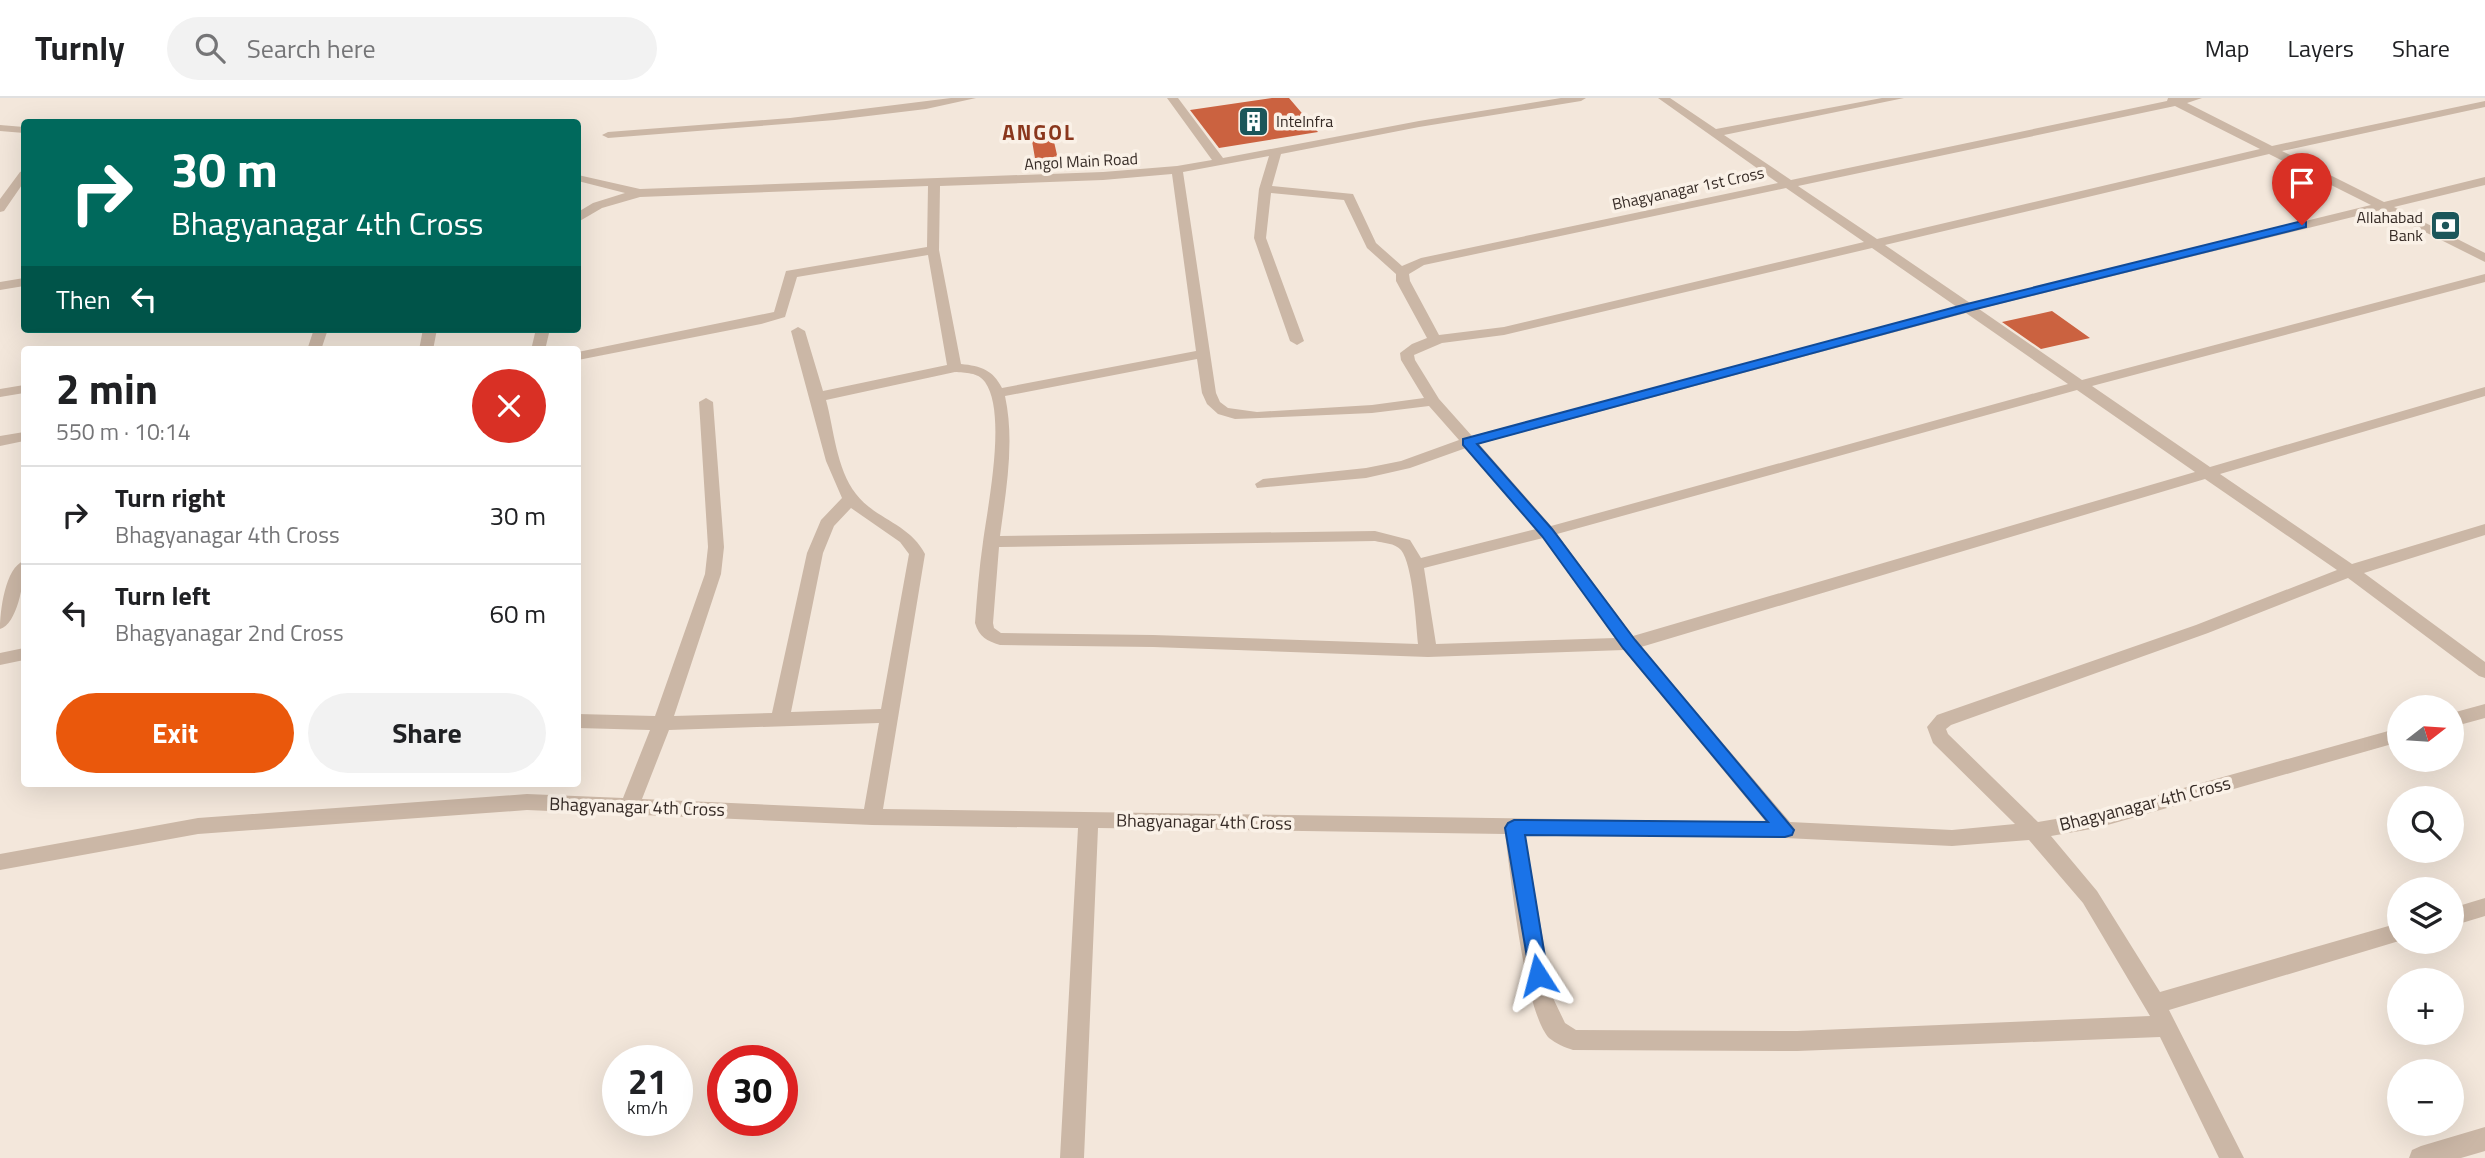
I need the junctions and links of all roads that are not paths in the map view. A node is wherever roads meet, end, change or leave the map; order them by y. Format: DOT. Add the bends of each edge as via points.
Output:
graph roads {
  1 [pos="971,98"];
  2 [pos="1172,98"];
  3 [pos="1581,98"];
  4 [pos="1663,98"];
  5 [pos="1899,98"];
  6 [pos="2197,98"];
  7 [pos="2172,100"];
  8 [pos="924,102"];
  9 [pos="2485,104"];
  10 [pos="0,128"];
  11 [pos="21,130"];
  12 [pos="1714,133"];
  13 [pos="608,135"];
  14 [pos="2270,150"];
  15 [pos="1276,152"];
  16 [pos="1220,162"];
  17 [pos="1177,170"];
  18 [pos="21,178"];
  19 [pos="581,179"];
  20 [pos="2485,181"];
  21 [pos="934,183"];
  22 [pos="1790,185"];
  23 [pos="1265,189"];
  24 [pos="640,193"];
  25 [pos="2381,205"];
  26 [pos="0,208"];
  27 [pos="581,214"];
  28 [pos="1874,243"];
  29 [pos="933,250"];
  30 [pos="2485,258"];
  31 [pos="1402,273"];
  32 [pos="2485,278"];
  33 [pos="21,282"];
  34 [pos="0,286"];
  35 [pos="1968,308"];
  36 [pos="797,331"];
  37 [pos="1297,341"];
  38 [pos="1436,341"];
  39 [pos="1203,354"];
  40 [pos="581,355"];
  41 [pos="955,368"];
  42 [pos="2080,385"];
  43 [pos="21,389"];
  44 [pos="2485,391"];
  45 [pos="0,393"];
  46 [pos="997,393"];
  47 [pos="817,397"];
  48 [pos="1433,401"];
  49 [pos="706,402"];
  50 [pos="21,438"];
  51 [pos="0,441"];
  52 [pos="1468,442"];
  53 [pos="2206,472"];
  54 [pos="1264,484"];
  55 [pos="851,498"];
  56 [pos="2485,529"];
  57 [pos="1547,532"];
  58 [pos="991,542"];
  59 [pos="1416,565"];
  60 [pos="2350,571"];
  61 [pos="21,574"];
  62 [pos="0,623"];
  63 [pos="1629,644"];
  64 [pos="1428,651"];
  65 [pos="21,655"];
  66 [pos="0,659"];
  67 [pos="2485,671"];
  68 [pos="2485,711"];
  69 [pos="890,716"];
  70 [pos="2464,717"];
  71 [pos="780,720"];
  72 [pos="581,721"];
  73 [pos="662,723"];
  74 [pos="2387,738"];
  75 [pos="629,807"];
  76 [pos="872,817"];
  77 [pos="1088,820"];
  78 [pos="1514,828"];
  79 [pos="1785,830"];
  80 [pos="2034,831"];
  81 [pos="0,862"];
  82 [pos="2485,907"];
  83 [pos="2464,913"];
  84 [pos="2387,936"];
  85 [pos="2155,1004"];
  86 [pos="2165,1026"];
  87 [pos="2485,1139"];
  88 [pos="1072,1158"];
  89 [pos="2232,1158"];
  90 [pos="2421,1158"];
  1 -- 8 [label="street"];
  2 -- 16 [label="street"];
  3 -- 15 [label="street, Angol Main Road"];
  4 -- 12 [label="street"];
  5 -- 12 [label="street"];
  6 -- 7 [label="street, Bhagyanagar 1st Cross"];
  7 -- 14 [label="street"];
  7 -- 22 [label="street, Bhagyanagar 1st Cross"];
  8 -- 13 [label="street" via="734,128"];
  9 -- 14 [label="street"];
  10 -- 11 [label="street"];
  12 -- 22 [label="street"];
  14 -- 25 [label="street"];
  14 -- 28 [label="street"];
  15 -- 16 [label="street, Angol Main Road"];
  15 -- 23 [label="street"];
  16 -- 17 [label="street, Angol Main Road"];
  17 -- 21 [label="street, Angol Main Road"];
  17 -- 39 [label="street"];
  18 -- 26 [label="street"];
  19 -- 24 [label="street, Angol Main Road"];
  20 -- 25 [label="street"];
  21 -- 24 [label="street, Angol Main Road"];
  21 -- 29 [label="street"];
  22 -- 28 [label="street"];
  22 -- 31 [label="street, Bhagyanagar 1st Cross" via="1421,262"];
  23 -- 31 [label="street" via="1349,197 1371,245"];
  23 -- 37 [label="street" via="1260,237"];
  24 -- 27 [label="street"];
  25 -- 30 [label="street"];
  25 -- 35 [label="street"];
  28 -- 35 [label="street"];
  28 -- 38 [label="street" via="1504,331"];
  29 -- 40 [label="street" via="791,274 780,314"];
  29 -- 41 [label="street"];
  31 -- 38 [label="street"];
  32 -- 42 [label="street"];
  33 -- 34 [label="street"];
  35 -- 42 [label="street"];
  35 -- 52 [label="street"];
  36 -- 47 [label="street"];
  38 -- 48 [label="street" via="1407,354"];
  39 -- 46 [label="street"];
  39 -- 48 [label="street" via="1214,404 1235,415 1372,409"];
  41 -- 46 [label="street" via="976,370 990,378"];
  41 -- 47 [label="street"];
  42 -- 53 [label="street"];
  42 -- 57 [label="street"];
  43 -- 45 [label="street"];
  44 -- 53 [label="street"];
  46 -- 58 [label="street" via="1002,468"];
  47 -- 55 [label="street" via="837,474"];
  48 -- 52 [label="street"];
  49 -- 73 [label="street" via="716,547 713,573"];
  50 -- 51 [label="street"];
  52 -- 54 [label="street" via="1405,465"];
  52 -- 57 [label="street"];
  53 -- 60 [label="street"];
  53 -- 63 [label="street"];
  55 -- 69 [label="street" via="909,540 917,554"];
  55 -- 71 [label="street" via="827,524 815,553"];
  56 -- 60 [label="street"];
  57 -- 59 [label="street"];
  57 -- 63 [label="street"];
  58 -- 59 [label="street" via="1375,536 1407,546"];
  58 -- 64 [label="street" via="984,623 986,630 1000,639"];
  59 -- 64 [label="street"];
  60 -- 67 [label="street"];
  60 -- 80 [label="street" via="1944,720 1936,727 1940,738"];
  61 -- 62 [label="street"];
  63 -- 64 [label="street"];
  63 -- 79 [label="street"];
  65 -- 66 [label="street"];
  68 -- 70 [label="street"];
  69 -- 71 [label="street"];
  69 -- 76 [label="street"];
  71 -- 73 [label="street"];
  72 -- 73 [label="street"];
  73 -- 75 [label="street"];
  74 -- 80 [label="street, Bhagyanagar 4th Cross" via="2097,820"];
  75 -- 76 [label="street, Bhagyanagar 4th Cross"];
  75 -- 81 [label="street, Bhagyanagar 4th Cross" via="527,802 198,826"];
  76 -- 77 [label="street, Bhagyanagar 4th Cross"];
  77 -- 78 [label="street, Bhagyanagar 4th Cross"];
  77 -- 88 [label="street"];
  78 -- 79 [label="street, Bhagyanagar 4th Cross"];
  78 -- 86 [label="street" via="1542,999 1557,1030 1573,1040 1797,1041"];
  79 -- 80 [label="street, Bhagyanagar 4th Cross" via="1952,838"];
  80 -- 85 [label="street" via="2090,897"];
  82 -- 83 [label="street"];
  84 -- 85 [label="street"];
  85 -- 86 [label="street"];
  86 -- 89 [label="street"];
  87 -- 90 [label="street"];
}
